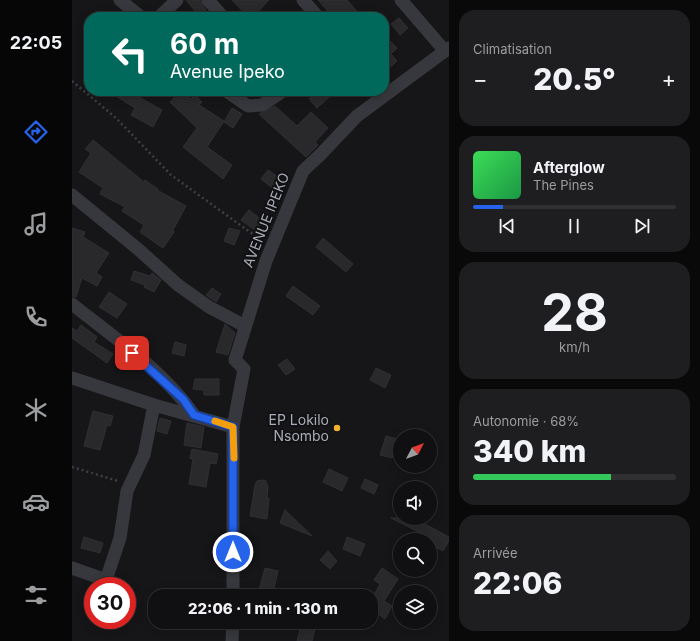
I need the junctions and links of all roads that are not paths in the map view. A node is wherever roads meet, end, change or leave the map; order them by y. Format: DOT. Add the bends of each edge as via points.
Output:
graph roads {
  1 [pos="120,0"];
  2 [pos="177,0"];
  3 [pos="208,0"];
  4 [pos="302,0"];
  5 [pos="401,0"];
  6 [pos="135,12"];
  7 [pos="164,12"];
  8 [pos="219,12"];
  9 [pos="313,12"];
  10 [pos="447,50"];
  11 [pos="389,88"];
  12 [pos="233,96"];
  13 [pos="276,96"];
  14 [pos="379,96"];
  15 [pos="72,195"];
  16 [pos="72,304"];
  17 [pos="245,326"];
  18 [pos="72,378"];
  19 [pos="154,405"];
  20 [pos="194,415"];
  21 [pos="233,427"];
  22 [pos="72,568"];
  23 [pos="233,589"];
  24 [pos="233,629"];
  25 [pos="232,641"];
  1 -- 6 [label="street"];
  2 -- 7 [label="street"];
  3 -- 8 [label="street"];
  4 -- 9 [label="street"];
  5 -- 10 [label="street"];
  10 -- 11 [label="street, AVENUE IPEKO"];
  12 -- 13 [label="street" via="248,106 262,105"];
  14 -- 17 [label="street, AVENUE IPEKO" via="303,171 271,247"];
  15 -- 17 [label="street" via="178,285 209,307"];
  16 -- 20 [label="street" via="156,373 183,399"];
  17 -- 21 [label="street, AVENUE IPEKO" via="235,360 244,369"];
  18 -- 19 [label="street"];
  19 -- 20 [label="street"];
  19 -- 22 [label="street" via="144,455 127,491 120,538 106,580"];
  20 -- 21 [label="street"];
  21 -- 23 [label="street, AVENUE IPEKO"];
  24 -- 25 [label="street"];
}
